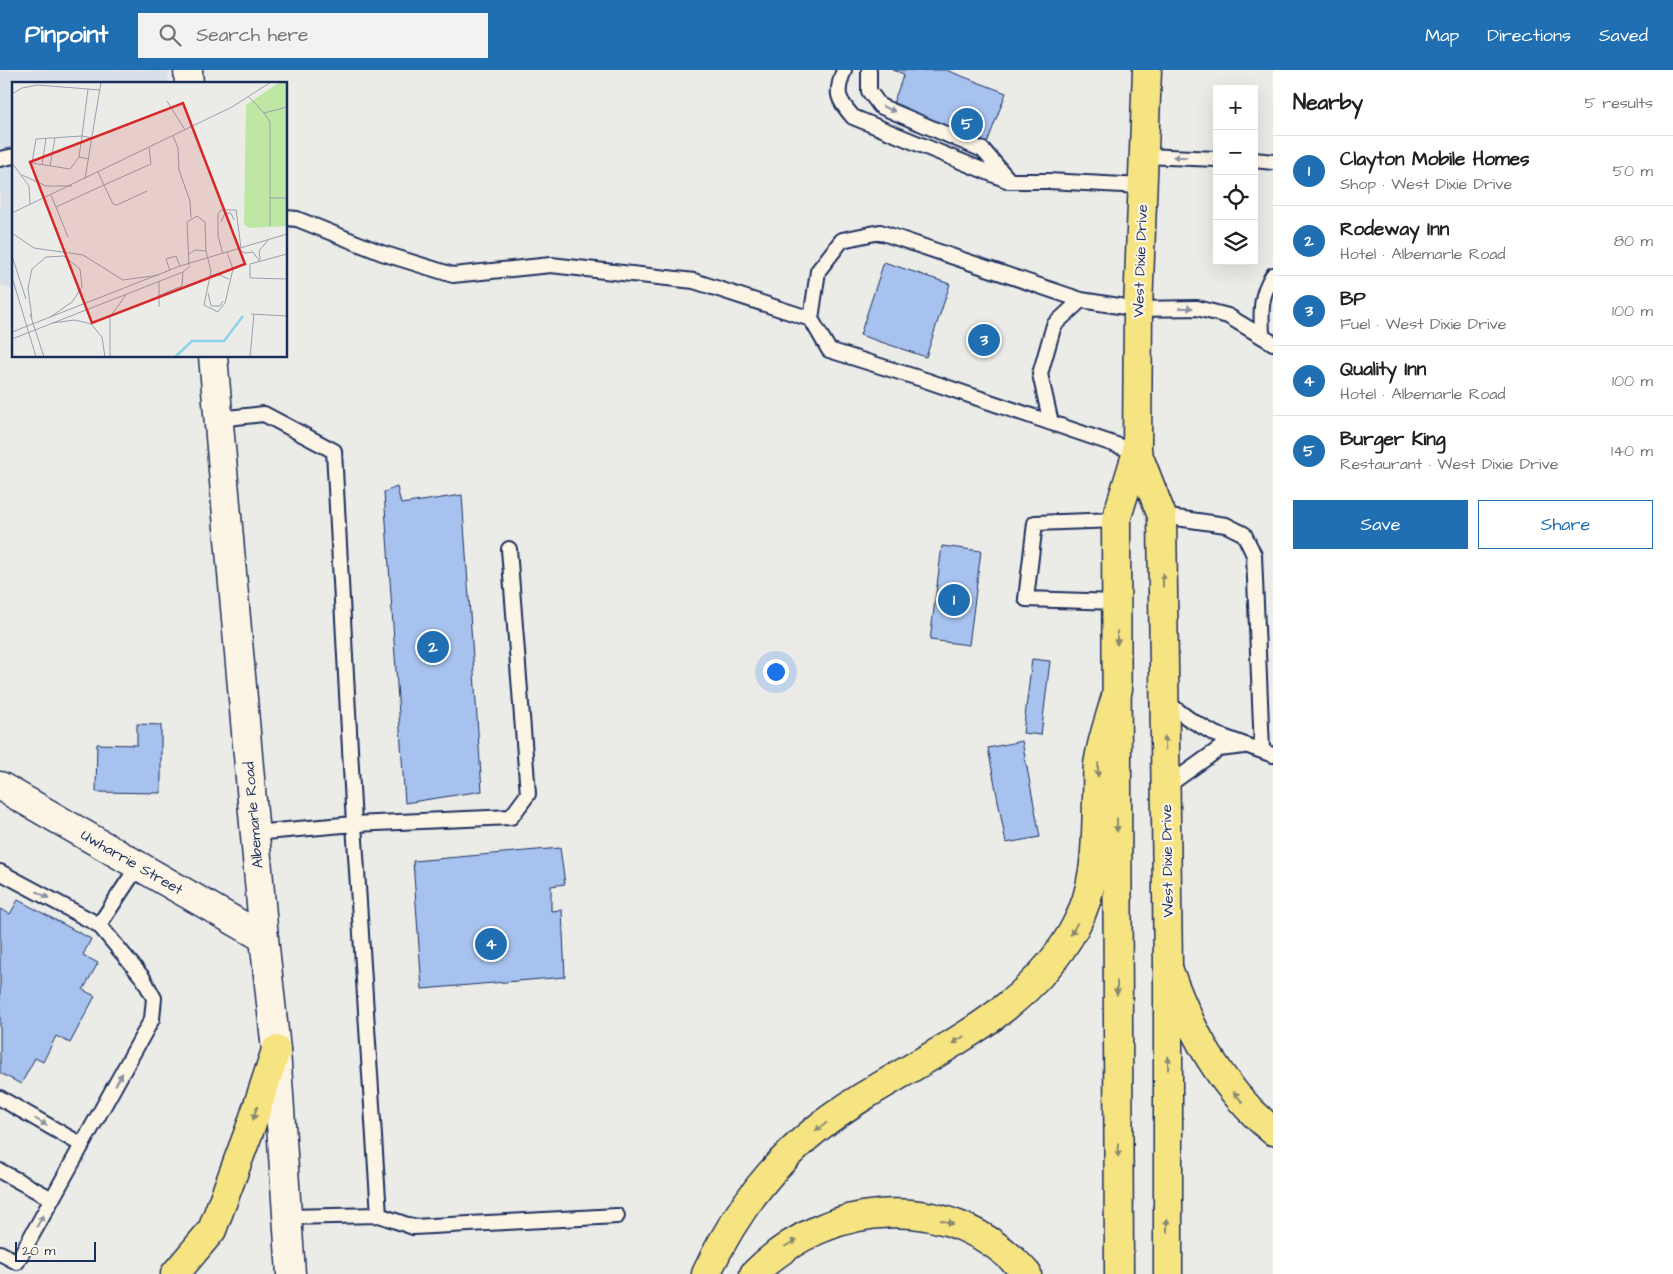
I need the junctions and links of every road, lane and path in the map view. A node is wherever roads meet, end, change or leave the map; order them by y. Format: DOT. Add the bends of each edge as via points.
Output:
graph roads {
  1 [pos="844,70"];
  2 [pos="869,70"];
  3 [pos="1151,74"];
  4 [pos="1144,156"];
  5 [pos="1213,159"];
  6 [pos="1258,160"];
  7 [pos="1273,162"];
  8 [pos="1010,181"];
  9 [pos="1142,186"];
  10 [pos="288,218"];
  11 [pos="1273,275"];
  12 [pos="1081,300"];
  13 [pos="1138,309"];
  14 [pos="811,319"];
  15 [pos="1267,339"];
  16 [pos="213,358"];
  17 [pos="218,419"];
  18 [pos="1051,423"];
  19 [pos="1137,452"];
  20 [pos="1162,516"];
  21 [pos="1116,520"];
  22 [pos="509,550"];
  23 [pos="1117,602"];
  24 [pos="1118,689"];
  25 [pos="1164,701"];
  26 [pos="1247,746"];
  27 [pos="1268,753"];
  28 [pos="1167,786"];
  29 [pos="0,787"];
  30 [pos="354,824"];
  31 [pos="254,832"];
  32 [pos="138,866"];
  33 [pos="0,872"];
  34 [pos="99,925"];
  35 [pos="264,938"];
  36 [pos="1168,968"];
  37 [pos="276,1050"];
  38 [pos="0,1098"];
  39 [pos="1273,1131"];
  40 [pos="82,1145"];
  41 [pos="0,1171"];
  42 [pos="52,1199"];
  43 [pos="379,1214"];
  44 [pos="617,1216"];
  45 [pos="287,1217"];
  46 [pos="0,1253"];
  47 [pos="175,1274"];
  48 [pos="291,1274"];
  49 [pos="706,1274"];
  50 [pos="754,1274"];
  51 [pos="1027,1274"];
  52 [pos="1119,1274"];
  53 [pos="1168,1274"];
  1 -- 8 [label="lane" via="837,87 840,103 853,118"];
  2 -- 8 [label="lane, one-way" via="869,91 880,106 983,150"];
  3 -- 4 [label="main road, West Dixie Drive"];
  5 -- 4 [label="lane, one-way"];
  4 -- 9 [label="main road, West Dixie Drive"];
  6 -- 7 [label="lane"];
  8 -- 9 [label="lane"];
  9 -- 13 [label="main road, West Dixie Drive"];
  10 -- 14 [label="lane" via="453,275 552,265 694,281"];
  11 -- 15 [label="lane" via="1266,285 1260,308"];
  12 -- 13 [label="lane"];
  12 -- 14 [label="lane" via="880,232 842,240 818,271"];
  12 -- 18 [label="lane" via="1054,326 1040,374"];
  13 -- 15 [label="lane, one-way" via="1197,308 1228,316"];
  13 -- 19 [label="main road, West Dixie Drive"];
  14 -- 18 [label="lane" via="829,350"];
  16 -- 17 [label="main road, Albemarle Road"];
  17 -- 30 [label="lane" via="264,414 334,450"];
  17 -- 31 [label="main road, Albemarle Road"];
  18 -- 19 [label="lane"];
  19 -- 20 [label="main road, West Dixie Drive"];
  19 -- 21 [label="main road, West Dixie Drive"];
  25 -- 20 [label="main road, West Dixie Drive, one-way"];
  20 -- 27 [label="lane" via="1226,524 1244,534 1254,555"];
  21 -- 23 [label="main road, West Dixie Drive"];
  21 -- 23 [label="lane" via="1034,523 1026,599"];
  22 -- 30 [label="lane" via="528,794 511,817"];
  23 -- 24 [label="main road, West Dixie Drive, one-way"];
  24 -- 49 [label="main road, one-way" via="1098,760 1093,874 1086,900 1063,948 1016,1000 958,1040 862,1098 799,1145 776,1167 749,1202"];
  24 -- 52 [label="main road, West Dixie Drive, one-way"];
  25 -- 26 [label="lane" via="1215,734"];
  28 -- 25 [label="main road, West Dixie Drive, one-way"];
  26 -- 27 [label="lane"];
  26 -- 28 [label="lane" via="1219,749"];
  28 -- 36 [label="main road, West Dixie Drive"];
  29 -- 32 [label="main road, Uwharrie Street"];
  30 -- 31 [label="lane"];
  30 -- 43 [label="lane"];
  31 -- 35 [label="main road, Albemarle Road"];
  32 -- 34 [label="lane"];
  32 -- 35 [label="main road, Uwharrie Street"];
  33 -- 34 [label="lane, one-way"];
  40 -- 34 [label="lane, one-way" via="152,1019 154,998 143,978"];
  35 -- 37 [label="main road, Albemarle Road"];
  39 -- 36 [label="main road, one-way" via="1252,1114 1215,1067 1184,1011"];
  53 -- 36 [label="main road, West Dixie Drive, one-way"];
  37 -- 45 [label="main road, Albemarle Road"];
  37 -- 47 [label="main road, one-way" via="212,1230"];
  38 -- 40 [label="lane, one-way"];
  40 -- 42 [label="lane"];
  41 -- 42 [label="lane"];
  46 -- 42 [label="lane, one-way" via="17,1262"];
  43 -- 44 [label="lane" via="413,1227"];
  43 -- 45 [label="lane"];
  45 -- 48 [label="main road, Albemarle Road"];
  50 -- 51 [label="main road, one-way" via="787,1245 812,1232 838,1221 893,1212 949,1222 977,1234 999,1247"];
}
